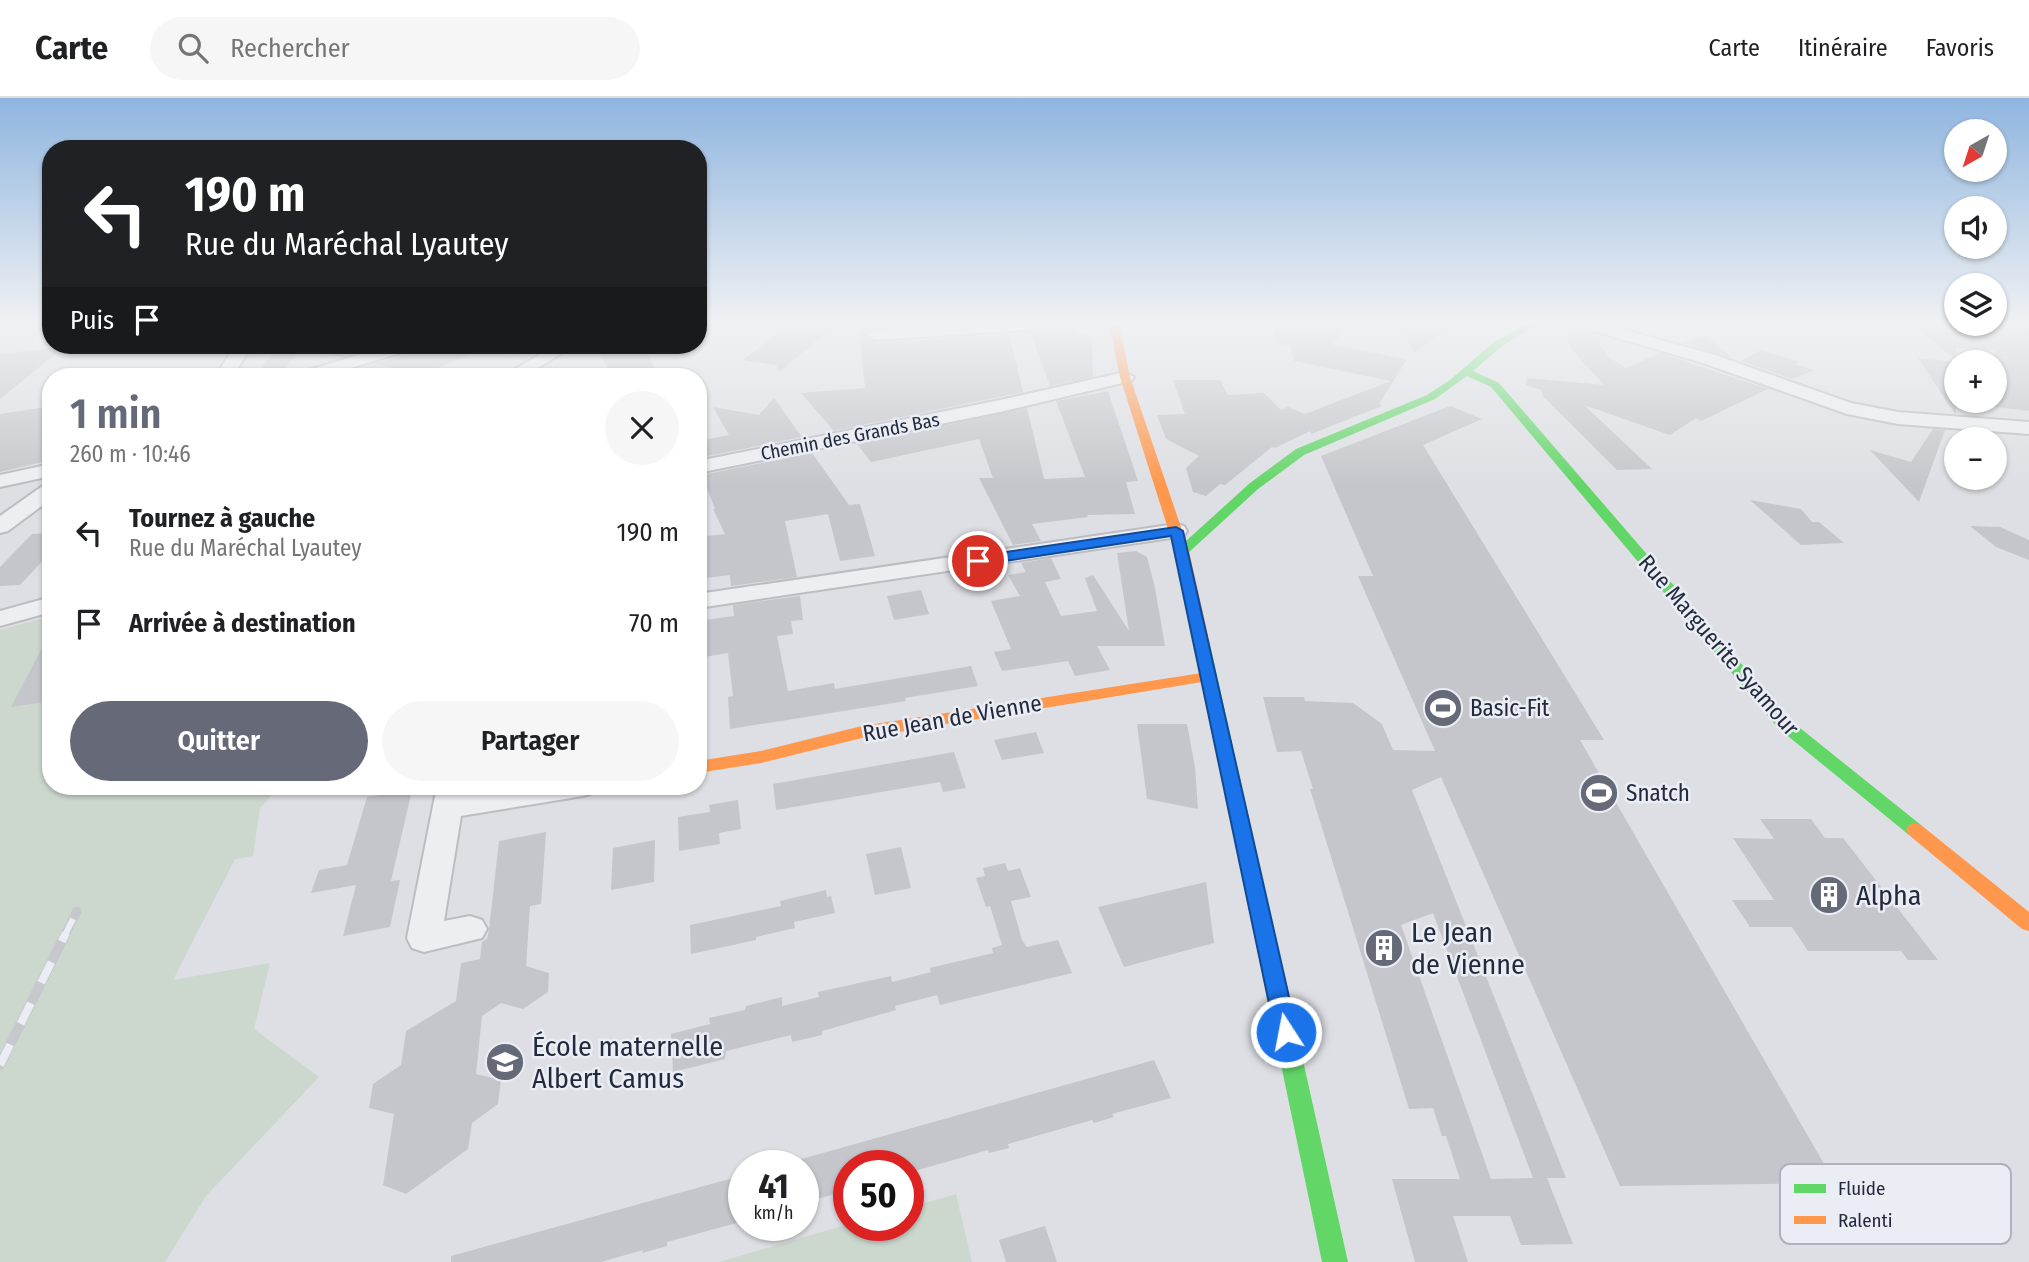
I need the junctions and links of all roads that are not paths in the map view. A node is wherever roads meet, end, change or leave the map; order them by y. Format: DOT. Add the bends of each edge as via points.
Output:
graph roads {
  1 [pos="1124,377"];
  2 [pos="1125,377"];
  3 [pos="1459,377"];
  4 [pos="1478,377"];
  5 [pos="1762,377"];
  6 [pos="2029,428"];
  7 [pos="707,465"];
  8 [pos="42,472"];
  9 [pos="0,481"];
  10 [pos="42,496"];
  11 [pos="0,526"];
  12 [pos="1179,541"];
  13 [pos="707,600"];
  14 [pos="42,607"];
  15 [pos="0,619"];
  16 [pos="1208,677"];
  17 [pos="707,766"];
  18 [pos="474,795"];
  19 [pos="450,797"];
  20 [pos="2029,923"];
  21 [pos="470,929"];
  22 [pos="1335,1262"];
  1 -- 7 [label="street, Chemin des Grands Bas"];
  2 -- 12 [label="street"];
  3 -- 12 [label="street" via="1431,397 1300,452 1258,480 1205,531"];
  4 -- 20 [label="street, Rue Marguerite Syamour" via="1495,385 1784,724"];
  5 -- 6 [label="street" via="1859,411"];
  8 -- 9 [label="street"];
  10 -- 11 [label="street"];
  12 -- 13 [label="street"];
  12 -- 16 [label="street"];
  14 -- 15 [label="street"];
  16 -- 17 [label="street, Rue Jean de Vienne" via="862,732"];
  16 -- 22 [label="street"];
  18 -- 19 [label="street"];
  19 -- 21 [label="street" via="424,937"];
}
